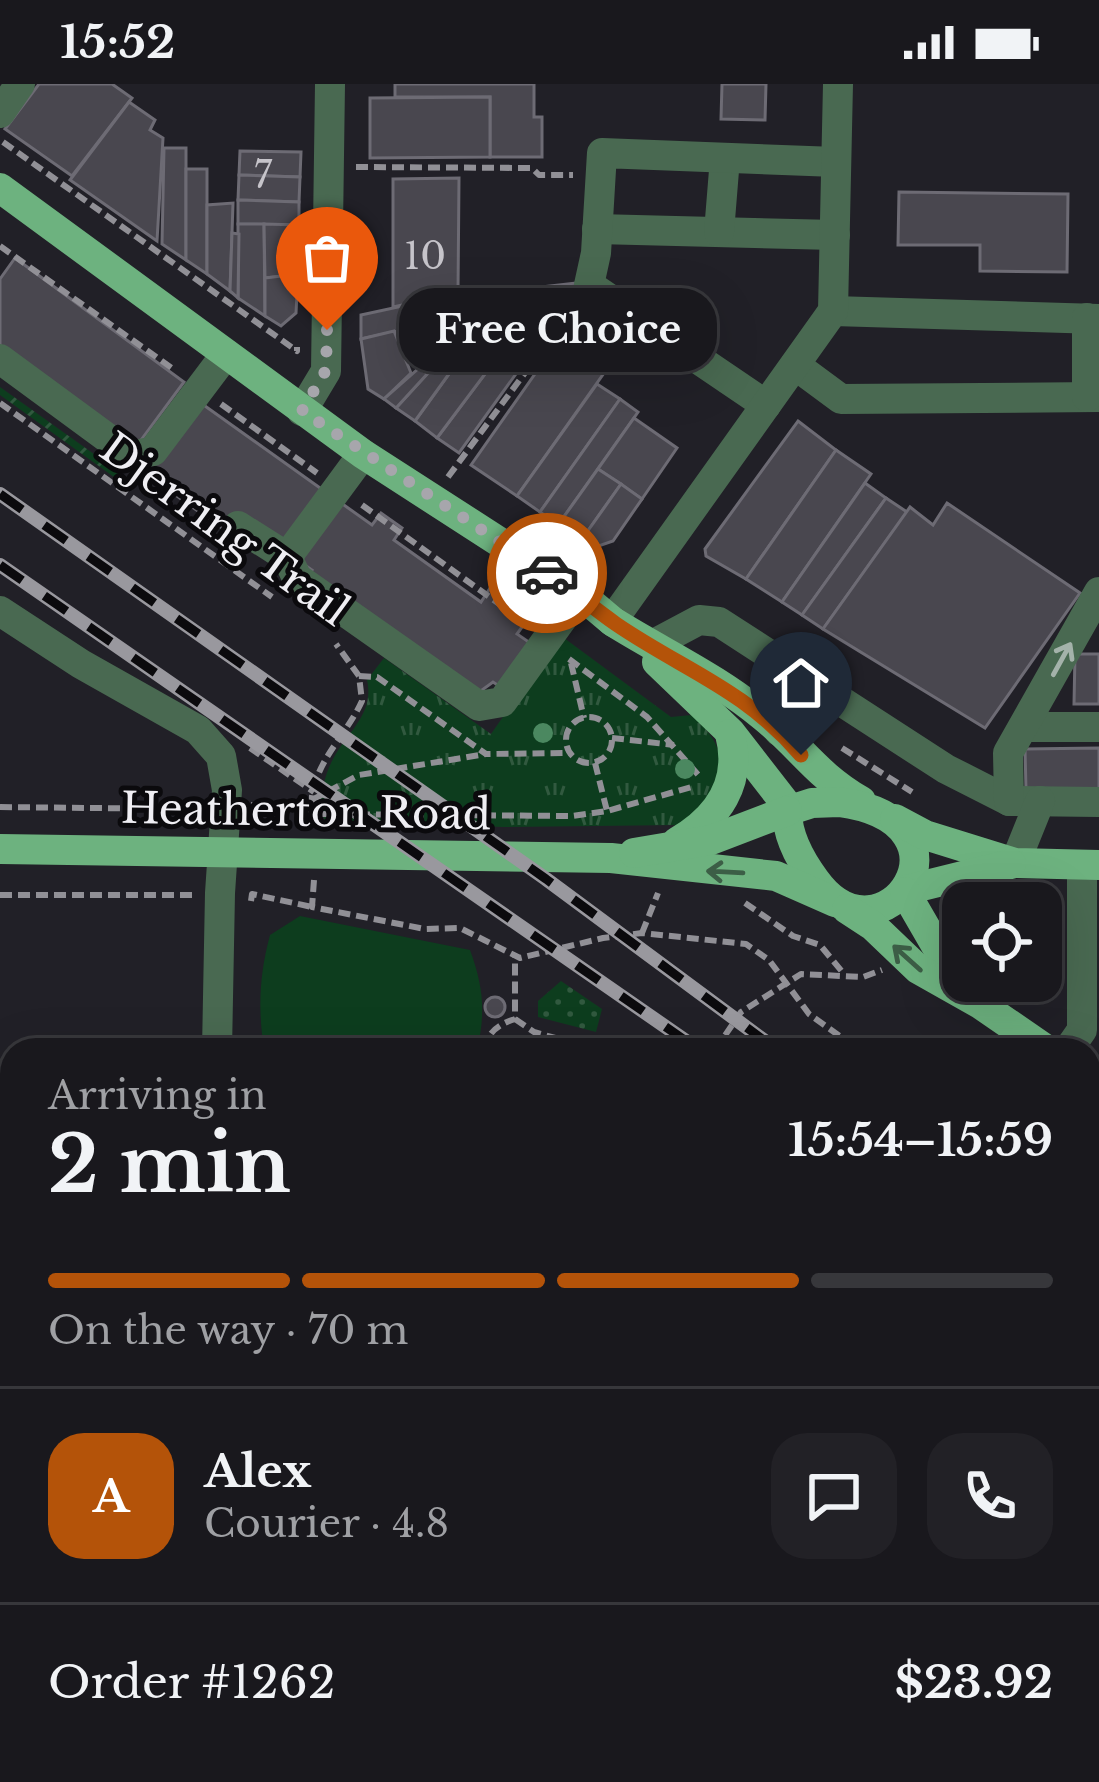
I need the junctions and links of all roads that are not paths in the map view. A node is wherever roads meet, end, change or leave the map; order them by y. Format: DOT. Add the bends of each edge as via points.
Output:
graph roads {
  1 [pos="20,84"];
  2 [pos="330,84"];
  3 [pos="838,84"];
  4 [pos="0,113"];
  5 [pos="725,158"];
  6 [pos="836,162"];
  7 [pos="3,197"];
  8 [pos="597,229"];
  9 [pos="719,232"];
  10 [pos="835,235"];
  11 [pos="833,311"];
  12 [pos="1093,318"];
  13 [pos="226,354"];
  14 [pos="0,358"];
  15 [pos="795,365"];
  16 [pos="1093,398"];
  17 [pos="766,405"];
  18 [pos="302,411"];
  19 [pos="363,454"];
  20 [pos="238,526"];
  21 [pos="286,556"];
  22 [pos="1099,592"];
  23 [pos="580,594"];
  24 [pos="0,611"];
  25 [pos="614,622"];
  26 [pos="652,645"];
  27 [pos="807,680"];
  28 [pos="1024,727"];
  29 [pos="1099,728"];
  30 [pos="779,731"];
  31 [pos="730,732"];
  32 [pos="1024,801"];
  33 [pos="1099,802"];
  34 [pos="788,810"];
  35 [pos="881,812"];
  36 [pos="666,848"];
  37 [pos="0,849"];
  38 [pos="222,852"];
  39 [pos="610,858"];
  40 [pos="1015,863"];
  41 [pos="1090,865"];
  42 [pos="906,891"];
  43 [pos="837,903"];
  44 [pos="980,1004"];
  45 [pos="218,1038"];
  46 [pos="1030,1038"];
  47 [pos="1076,1038"];
  1 -- 4 [label="street"];
  2 -- 18 [label="street" via="326,370"];
  3 -- 6 [label="street"];
  5 -- 6 [label="street"];
  5 -- 8 [label="street" via="602,153"];
  5 -- 9 [label="street"];
  6 -- 10 [label="street"];
  7 -- 13 [label="main road"];
  8 -- 9 [label="street"];
  8 -- 17 [label="street" via="590,285"];
  9 -- 10 [label="street"];
  10 -- 11 [label="street"];
  11 -- 12 [label="street"];
  11 -- 15 [label="street"];
  12 -- 16 [label="street"];
  13 -- 14 [label="street" via="153,451 132,456"];
  13 -- 18 [label="main road"];
  15 -- 16 [label="street" via="841,399"];
  15 -- 17 [label="street"];
  17 -- 25 [label="street"];
  18 -- 19 [label="main road"];
  19 -- 21 [label="street"];
  19 -- 23 [label="main road"];
  20 -- 21 [label="street"];
  21 -- 23 [label="street" via="297,578 479,706 502,702 559,649"];
  28 -- 22 [label="street, one-way"];
  23 -- 25 [label="main road"];
  24 -- 38 [label="street" via="206,736 224,765"];
  25 -- 26 [label="main road"];
  25 -- 31 [label="main road"];
  26 -- 27 [label="street" via="699,620 719,622"];
  26 -- 30 [label="main road" via="724,686"];
  27 -- 30 [label="street"];
  27 -- 32 [label="street" via="946,770"];
  28 -- 29 [label="street"];
  28 -- 32 [label="street" via="1008,753"];
  30 -- 35 [label="main road" via="820,775"];
  31 -- 34 [label="main road"];
  31 -- 36 [label="main road" via="734,760 708,820"];
  32 -- 33 [label="street"];
  32 -- 40 [label="street"];
  34 -- 35 [label="main road" via="830,802"];
  34 -- 36 [label="main road, Heatherton Road" via="722,837"];
  34 -- 43 [label="main road" via="802,859"];
  35 -- 40 [label="main road"];
  35 -- 42 [label="main road" via="904,829 913,851"];
  36 -- 39 [label="main road, Heatherton Road"];
  37 -- 38 [label="main road, Heatherton Road"];
  38 -- 39 [label="main road, Heatherton Road"];
  38 -- 45 [label="street" via="236,894"];
  43 -- 39 [label="main road, Heatherton Road, one-way" via="761,873"];
  40 -- 41 [label="main road"];
  40 -- 42 [label="main road"];
  41 -- 47 [label="street"];
  42 -- 43 [label="main road" via="878,908"];
  42 -- 44 [label="main road"];
  44 -- 43 [label="main road, one-way" via="919,969"];
  44 -- 46 [label="main road"];
}
